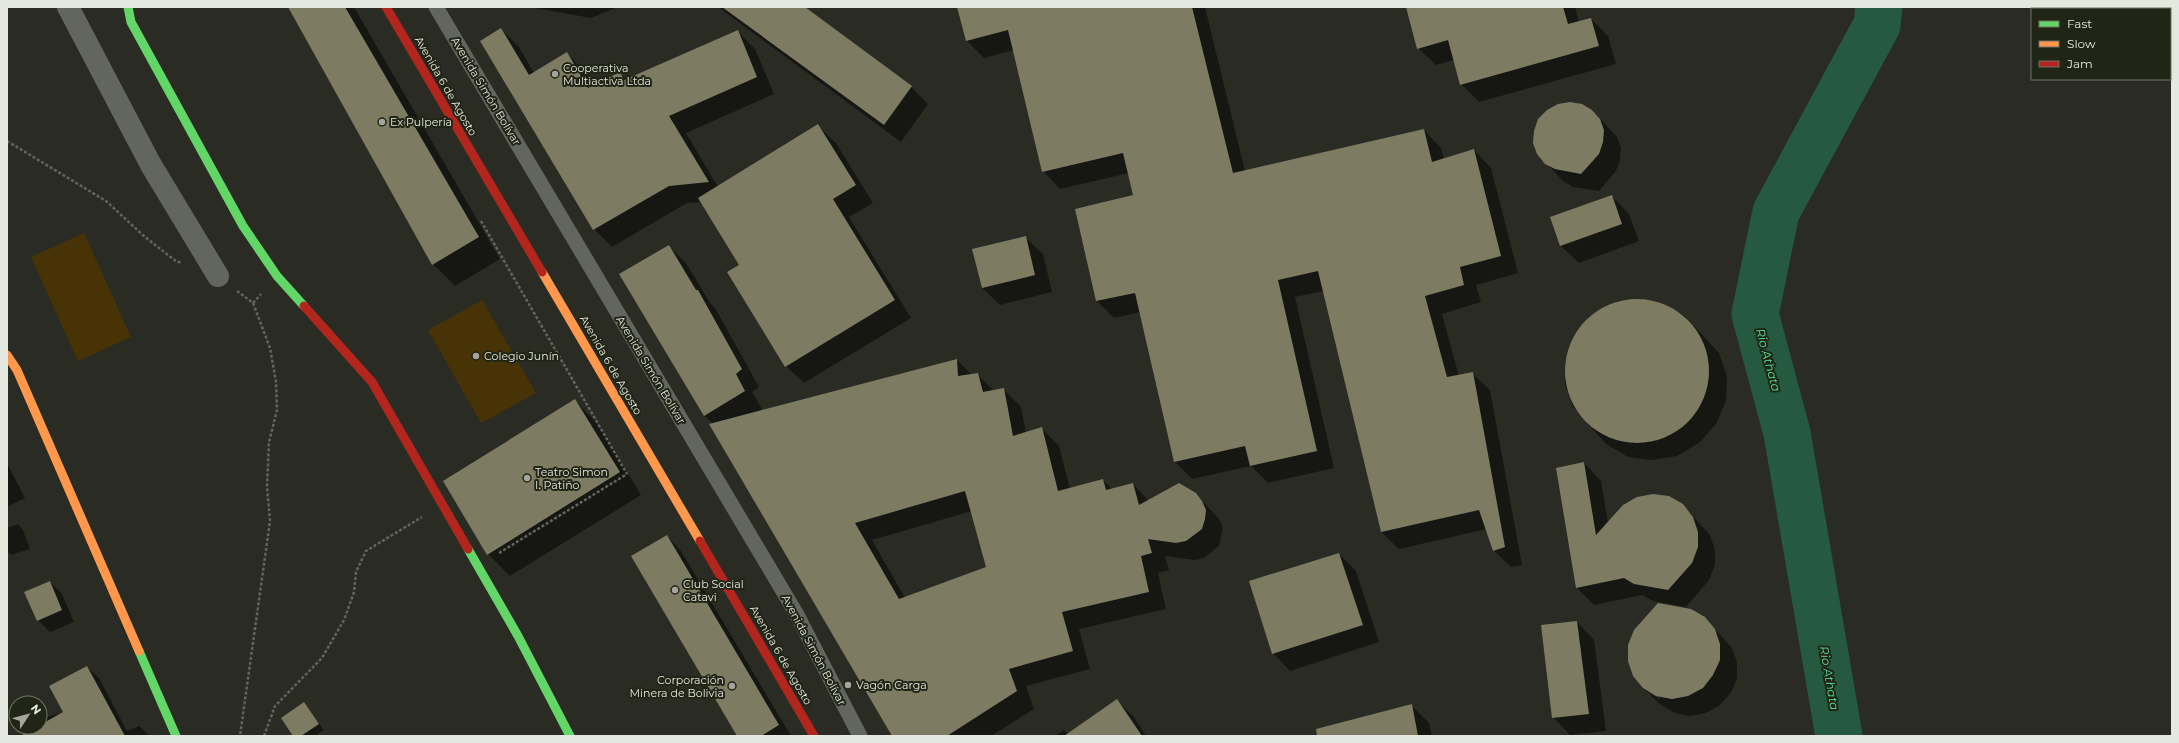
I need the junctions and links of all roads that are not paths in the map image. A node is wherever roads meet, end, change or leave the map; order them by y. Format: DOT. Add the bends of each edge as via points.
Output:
graph roads {
  1 [pos="68,7"];
  2 [pos="128,7"];
  3 [pos="386,7"];
  4 [pos="436,7"];
  5 [pos="213,269"];
  6 [pos="7,355"];
  7 [pos="176,736"];
  8 [pos="570,736"];
  9 [pos="814,736"];
  10 [pos="860,736"];
  1 -- 5 [label="street" via="151,166"];
  2 -- 8 [label="street" via="131,22 243,226 277,276 372,382 518,636"];
  3 -- 9 [label="street, Avenida 6 de Agosto"];
  4 -- 10 [label="lane, Avenida Simón Bolívar" via="796,613"];
  6 -- 7 [label="street" via="17,370"];
}
